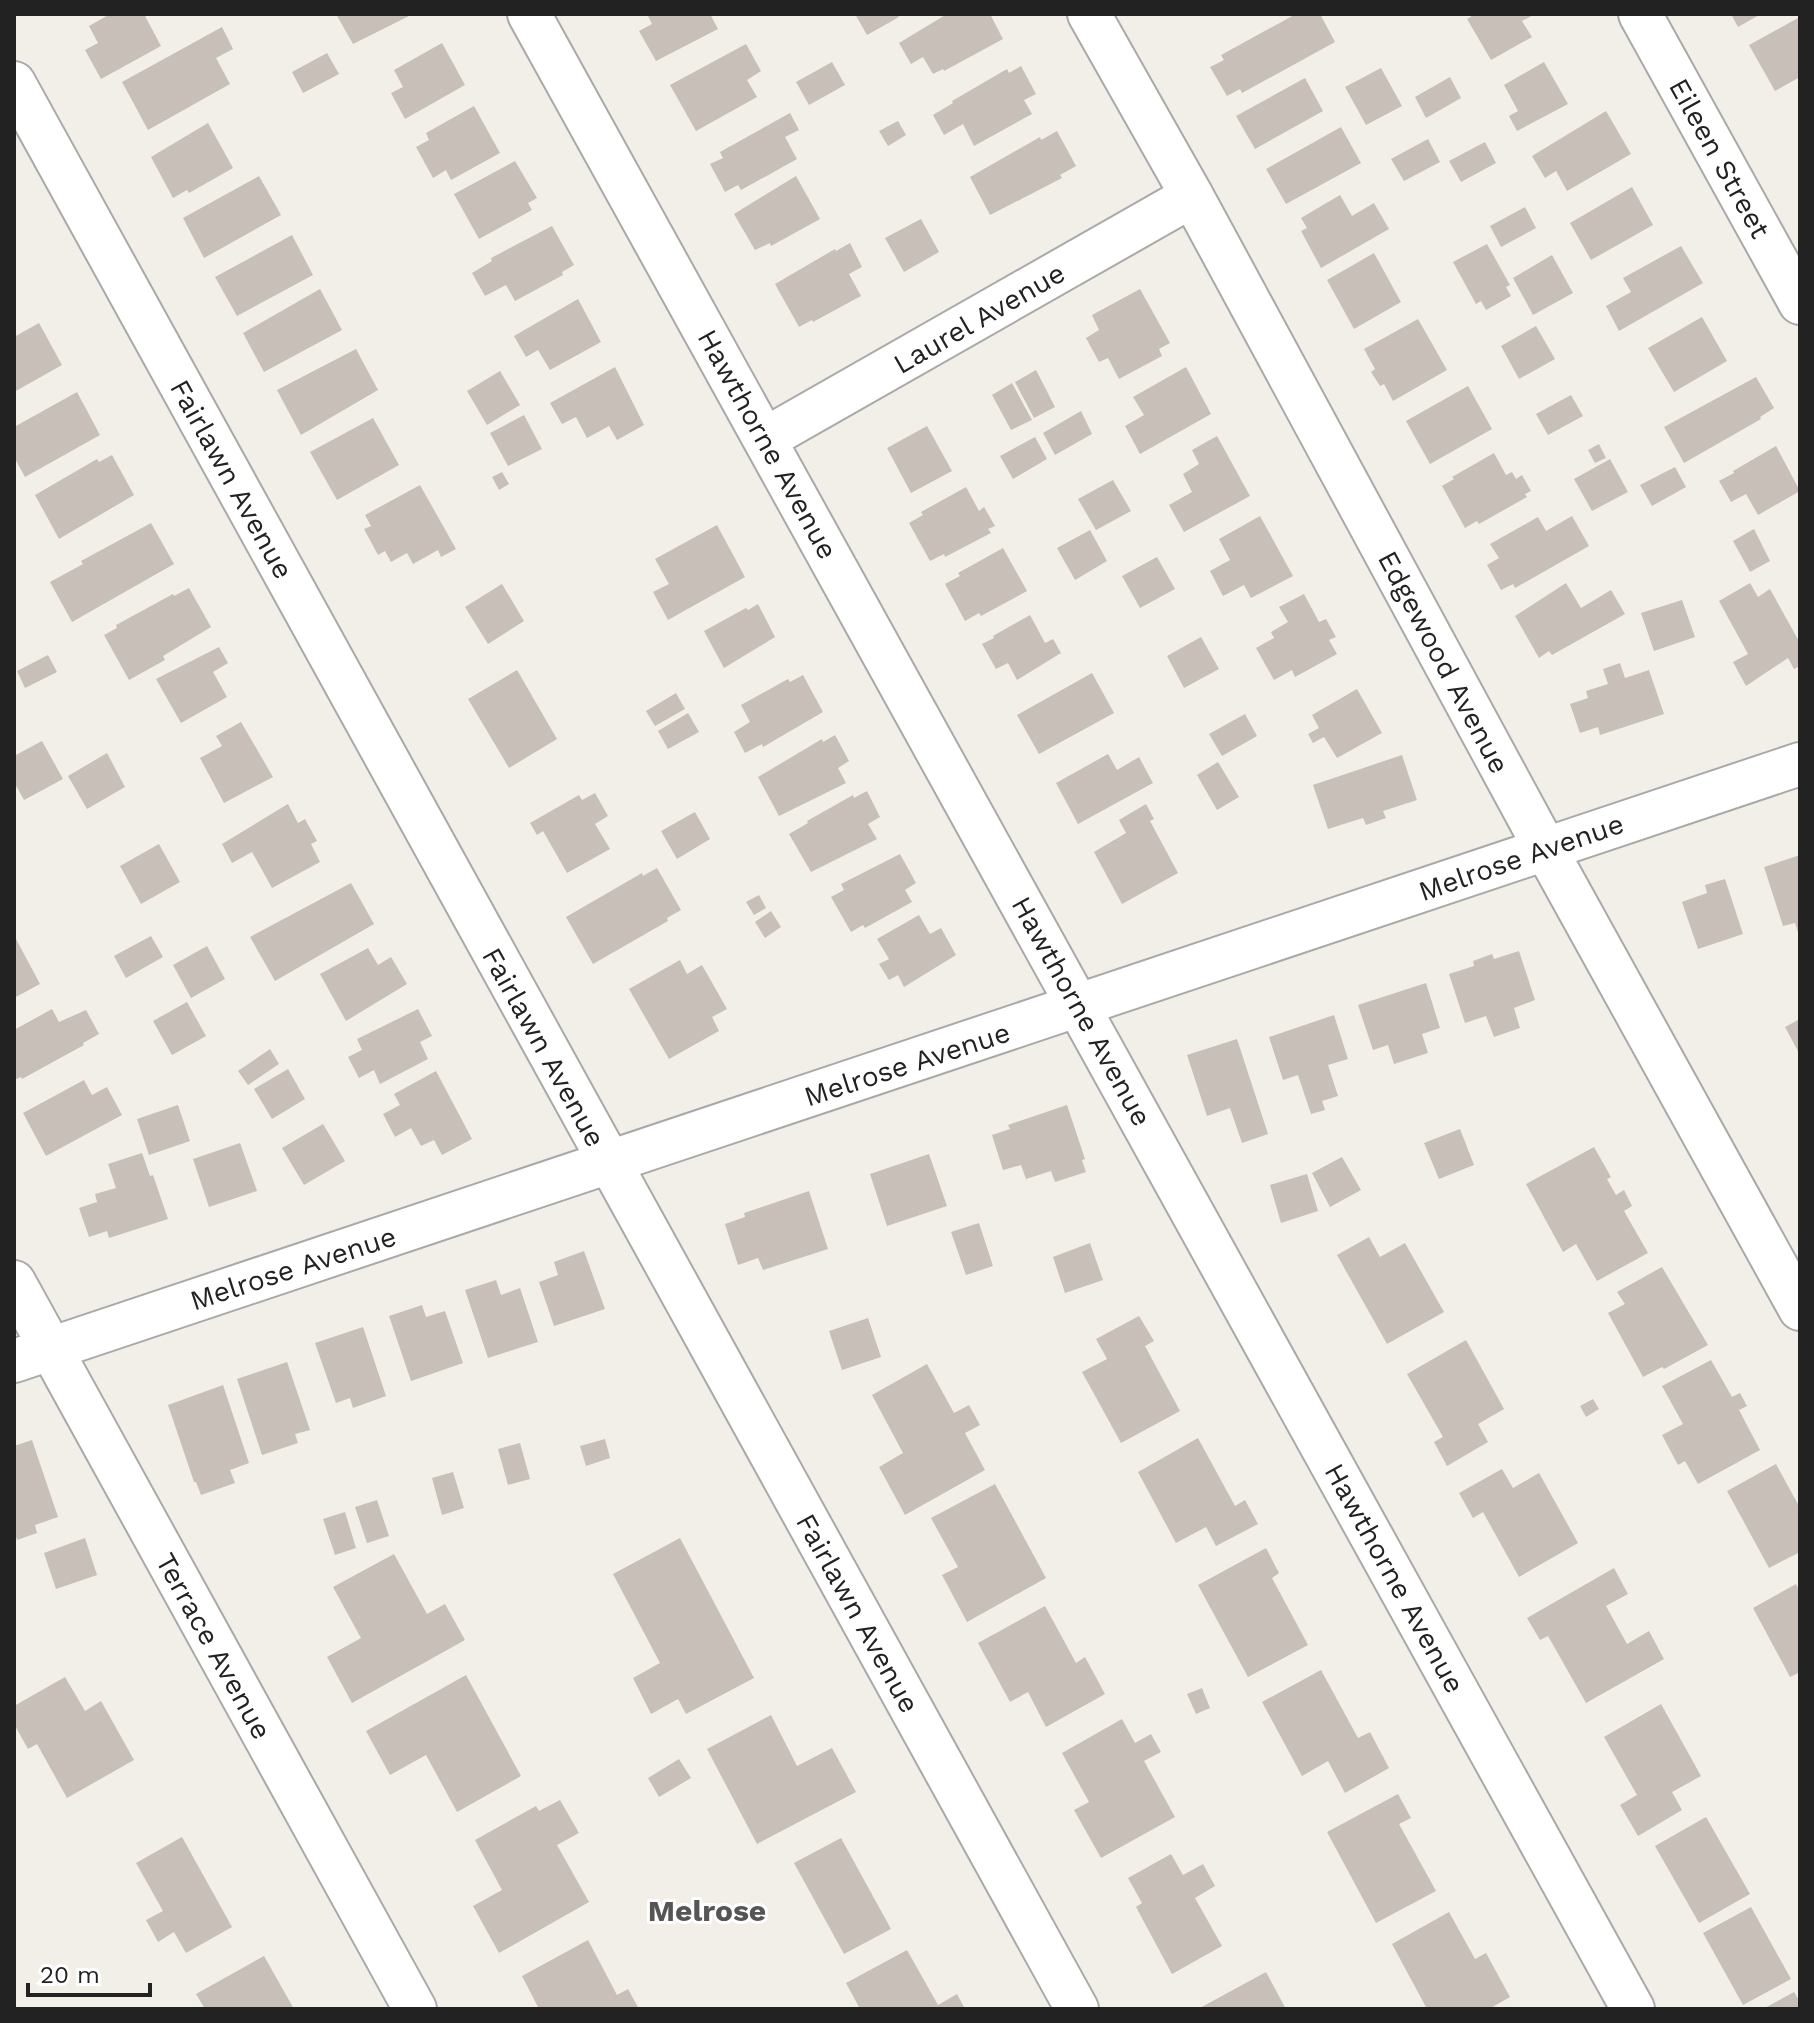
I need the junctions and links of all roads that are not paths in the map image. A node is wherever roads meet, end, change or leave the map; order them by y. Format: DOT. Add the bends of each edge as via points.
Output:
graph roads {
  1 [pos="529,14"];
  2 [pos="1089,14"];
  3 [pos="1640,14"];
  4 [pos="14,83"];
  5 [pos="1192,196"];
  6 [pos="1800,303"];
  7 [pos="765,439"];
  8 [pos="1800,764"];
  9 [pos="1545,848"];
  10 [pos="1080,1006"];
  11 [pos="608,1163"];
  12 [pos="14,1282"];
  13 [pos="1800,1309"];
  14 [pos="32,1355"];
  15 [pos="415,2009"];
  16 [pos="1077,2009"];
  17 [pos="1633,2009"];
  1 -- 7 [label="street, Hawthorne Avenue"];
  2 -- 5 [label="street, Edgewood Avenue"];
  3 -- 6 [label="street, Eileen Street"];
  4 -- 11 [label="street, Fairlawn Avenue"];
  5 -- 7 [label="street, Laurel Avenue"];
  5 -- 9 [label="street, Edgewood Avenue"];
  7 -- 10 [label="street, Hawthorne Avenue"];
  8 -- 9 [label="street, Melrose Avenue"];
  9 -- 10 [label="street, Melrose Avenue"];
  9 -- 13 [label="street, Edgewood Avenue"];
  10 -- 11 [label="street, Melrose Avenue"];
  10 -- 17 [label="street, Hawthorne Avenue"];
  11 -- 14 [label="street, Melrose Avenue"];
  11 -- 16 [label="street, Fairlawn Avenue"];
  12 -- 14 [label="street, Terrace Avenue"];
  14 -- 15 [label="street, Terrace Avenue"];
}
